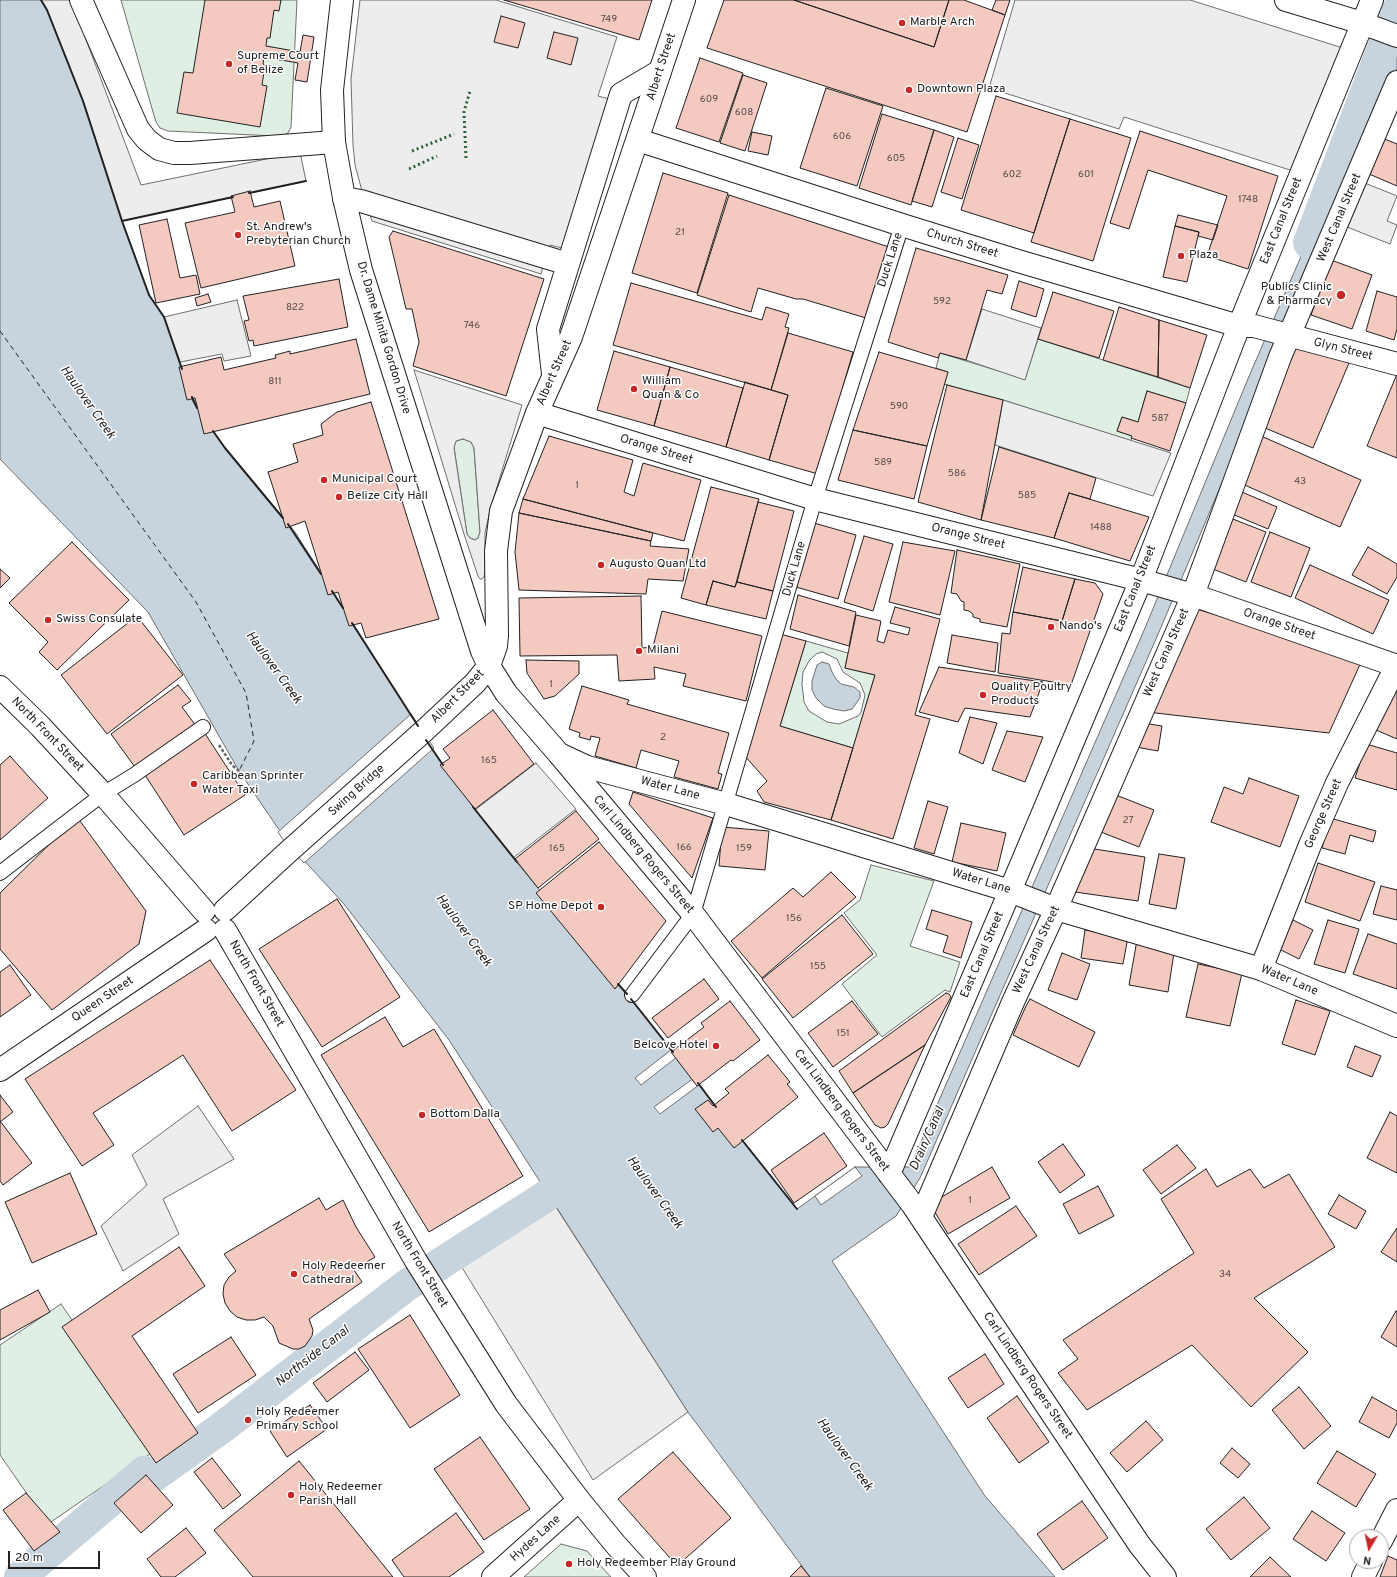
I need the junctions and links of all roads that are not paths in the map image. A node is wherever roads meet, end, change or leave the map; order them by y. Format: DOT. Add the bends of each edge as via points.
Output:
graph roads {
  1 [pos="81,0"];
  2 [pos="342,0"];
  3 [pos="684,0"];
  4 [pos="1286,0"];
  5 [pos="1372,0"];
  6 [pos="1383,31"];
  7 [pos="660,71"];
  8 [pos="1397,82"];
  9 [pos="638,140"];
  10 [pos="334,142"];
  11 [pos="344,198"];
  12 [pos="902,225"];
  13 [pos="568,264"];
  14 [pos="1246,326"];
  15 [pos="1282,334"];
  16 [pos="1397,364"];
  17 [pos="553,374"];
  18 [pos="537,413"];
  19 [pos="815,499"];
  20 [pos="1168,588"];
  21 [pos="489,666"];
  22 [pos="1397,666"];
  23 [pos="0,687"];
  24 [pos="203,727"];
  25 [pos="425,730"];
  26 [pos="559,754"];
  27 [pos="103,794"];
  28 [pos="726,804"];
  29 [pos="288,852"];
  30 [pos="0,873"];
  31 [pos="1034,900"];
  32 [pos="693,914"];
  33 [pos="215,920"];
  34 [pos="1261,969"];
  35 [pos="632,995"];
  36 [pos="1397,1026"];
  37 [pos="0,1070"];
  38 [pos="891,1178"];
  39 [pos="916,1211"];
  40 [pos="580,1500"];
  41 [pos="1397,1510"];
  42 [pos="1387,1529"];
  43 [pos="493,1577"];
  44 [pos="645,1577"];
  45 [pos="1165,1577"];
  1 -- 10 [label="street" via="138,129 159,149 174,153 190,153"];
  2 -- 10 [label="street, Dr. Dame Minita Gordon Drive" via="332,90"];
  3 -- 7 [label="street, Albert Street"];
  4 -- 6 [label="street"];
  5 -- 6 [label="street, East Canal Street"];
  6 -- 14 [label="street, East Canal Street"];
  7 -- 9 [label="street, Albert Street"];
  7 -- 13 [label="street" via="622,94"];
  8 -- 15 [label="street, West Canal Street"];
  9 -- 12 [label="street, Church Street"];
  9 -- 17 [label="street, Albert Street" via="571,337"];
  10 -- 11 [label="street, Dr. Dame Minita Gordon Drive"];
  11 -- 13 [label="street"];
  11 -- 21 [label="street, Dr. Dame Minita Gordon Drive" via="361,270 477,639"];
  12 -- 14 [label="street, Church Street"];
  12 -- 19 [label="lane, Duck Lane"];
  13 -- 17 [label="street" via="548,329"];
  14 -- 15 [label="street, Church Street"];
  14 -- 20 [label="street, East Canal Street"];
  15 -- 16 [label="street, Glyn Street"];
  15 -- 20 [label="street, West Canal Street" via="1280,357"];
  17 -- 18 [label="street, Albert Street"];
  18 -- 19 [label="street, Orange Street"];
  18 -- 21 [label="street, Albert Street" via="501,511 496,551 497,636"];
  19 -- 20 [label="street, Orange Street"];
  19 -- 28 [label="lane, Duck Lane"];
  20 -- 22 [label="street, Orange Street"];
  20 -- 31 [label="street, East Canal Street"];
  20 -- 31 [label="street, West Canal Street"];
  21 -- 25 [label="street, Albert Street" via="475,684"];
  21 -- 26 [label="street, Carl Lindberg Rogers Street" via="506,693"];
  22 -- 34 [label="street, George Street" via="1337,783"];
  23 -- 27 [label="street, North Front Street"];
  24 -- 27 [label="lane"];
  25 -- 29 [label="street, Swing Bridge"];
  26 -- 28 [label="street, Water Lane" via="587,767"];
  26 -- 32 [label="street, Carl Lindberg Rogers Street"];
  27 -- 30 [label="lane"];
  27 -- 33 [label="street, North Front Street"];
  28 -- 31 [label="street, Water Lane"];
  28 -- 32 [label="lane, Duck Lane"];
  29 -- 33 [label="street, Queen Street"];
  31 -- 34 [label="street, Water Lane"];
  31 -- 38 [label="street, East Canal Street" via="900,1151"];
  31 -- 39 [label="street, West Canal Street" via="1014,1002"];
  32 -- 35 [label="lane"];
  32 -- 38 [label="street, Carl Lindberg Rogers Street"];
  33 -- 37 [label="street, Queen Street"];
  33 -- 40 [label="street, North Front Street" via="432,1287 506,1404"];
  34 -- 36 [label="street, Water Lane"];
  38 -- 39 [label="street, Carl Lindberg Rogers Street"];
  39 -- 45 [label="street, Carl Lindberg Rogers Street" via="1139,1544"];
  40 -- 43 [label="street, Hydes Lane"];
  40 -- 44 [label="street, North Front Street" via="616,1546"];
  41 -- 42 [label="street"];
}
